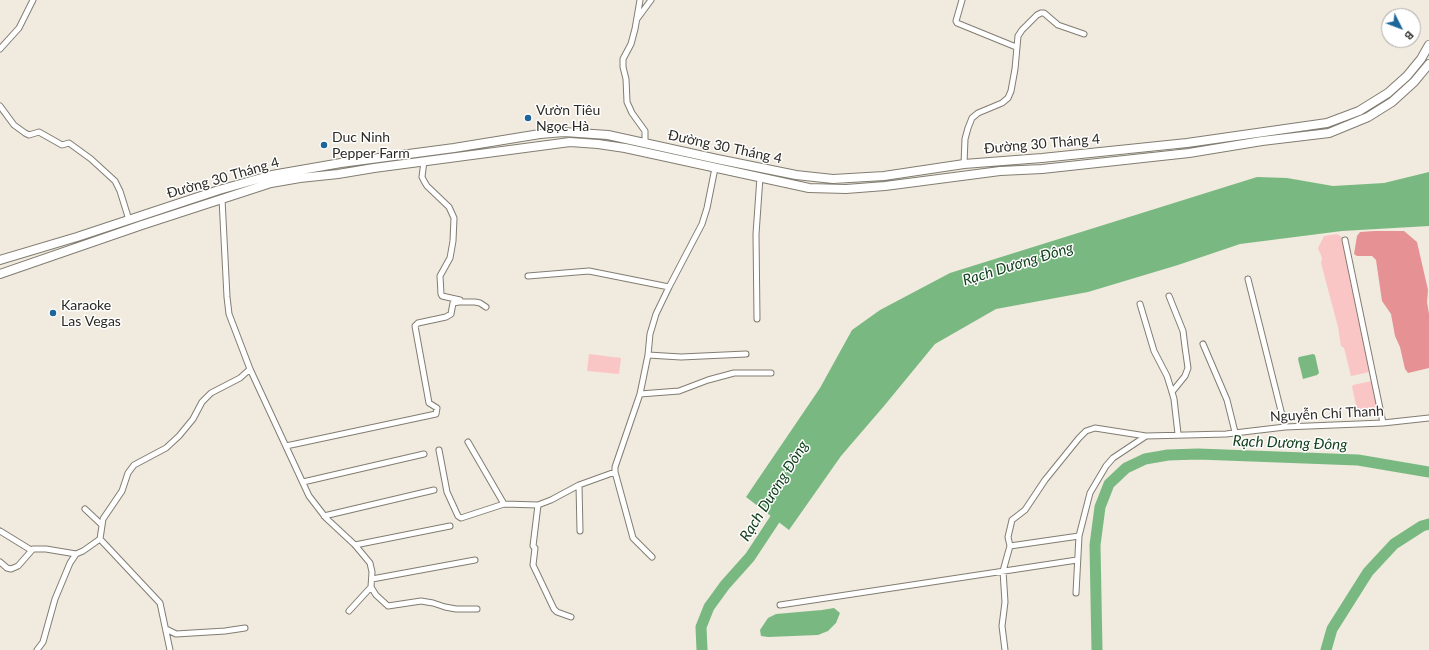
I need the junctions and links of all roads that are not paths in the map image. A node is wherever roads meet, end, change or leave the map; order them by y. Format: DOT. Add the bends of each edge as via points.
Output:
graph roads {
  1 [pos="33,0"];
  2 [pos="640,0"];
  3 [pos="651,0"];
  4 [pos="962,0"];
  5 [pos="637,19"];
  6 [pos="1084,34"];
  7 [pos="1429,45"];
  8 [pos="1016,47"];
  9 [pos="0,49"];
  10 [pos="1426,62"];
  11 [pos="0,106"];
  12 [pos="1327,123"];
  13 [pos="1329,133"];
  14 [pos="540,134"];
  15 [pos="645,143"];
  16 [pos="1187,143"];
  17 [pos="541,145"];
  18 [pos="454,148"];
  19 [pos="1189,153"];
  20 [pos="455,157"];
  21 [pos="1042,158"];
  22 [pos="717,159"];
  23 [pos="424,161"];
  24 [pos="964,164"];
  25 [pos="716,168"];
  26 [pos="1042,169"];
  27 [pos="884,176"];
  28 [pos="760,178"];
  29 [pos="885,186"];
  30 [pos="219,190"];
  31 [pos="222,199"];
  32 [pos="129,220"];
  33 [pos="1345,240"];
  34 [pos="20,253"];
  35 [pos="0,260"];
  36 [pos="23,267"];
  37 [pos="0,274"];
  38 [pos="528,276"];
  39 [pos="1248,279"];
  40 [pos="669,287"];
  41 [pos="1169,296"];
  42 [pos="462,301"];
  43 [pos="1140,304"];
  44 [pos="486,307"];
  45 [pos="757,319"];
  46 [pos="1202,344"];
  47 [pos="746,354"];
  48 [pos="648,355"];
  49 [pos="250,369"];
  50 [pos="771,372"];
  51 [pos="1172,392"];
  52 [pos="640,394"];
  53 [pos="1429,418"];
  54 [pos="1383,422"];
  55 [pos="1285,427"];
  56 [pos="1235,432"];
  57 [pos="1178,434"];
  58 [pos="1146,436"];
  59 [pos="468,442"];
  60 [pos="286,446"];
  61 [pos="439,450"];
  62 [pos="424,454"];
  63 [pos="615,472"];
  64 [pos="303,482"];
  65 [pos="579,485"];
  66 [pos="434,490"];
  67 [pos="504,504"];
  68 [pos="538,505"];
  69 [pos="85,509"];
  70 [pos="324,516"];
  71 [pos="102,525"];
  72 [pos="450,526"];
  73 [pos="0,530"];
  74 [pos="580,531"];
  75 [pos="1079,536"];
  76 [pos="100,539"];
  77 [pos="355,545"];
  78 [pos="1010,546"];
  79 [pos="31,550"];
  80 [pos="76,554"];
  81 [pos="652,557"];
  82 [pos="476,560"];
  83 [pos="1077,560"];
  84 [pos="0,562"];
  85 [pos="1003,571"];
  86 [pos="372,579"];
  87 [pos="371,587"];
  88 [pos="1076,594"];
  89 [pos="780,604"];
  90 [pos="477,610"];
  91 [pos="349,611"];
  92 [pos="571,617"];
  93 [pos="245,628"];
  94 [pos="166,629"];
  95 [pos="37,650"];
  96 [pos="170,650"];
  97 [pos="1005,650"];
  1 -- 9 [label="street" via="26,17"];
  2 -- 5 [label="street"];
  3 -- 5 [label="street"];
  4 -- 8 [label="street" via="957,23"];
  5 -- 15 [label="street" via="631,44 623,59 623,67 627,102 645,131"];
  6 -- 8 [label="street" via="1058,25 1041,13 1022,30"];
  7 -- 10 [label="main road, Đường 30 Tháng 4"];
  8 -- 24 [label="street" via="1016,69 1011,92 1002,103 972,118 965,139"];
  10 -- 12 [label="main road, Đường 30 Tháng 4" via="1388,93 1359,111"];
  10 -- 13 [label="main road, Đường 30 Tháng 4" via="1414,82 1392,102 1368,117"];
  11 -- 32 [label="street" via="14,125 24,133 29,135 39,132 62,145 69,143 91,159 115,181"];
  12 -- 13 [label="main road"];
  12 -- 16 [label="main road, Đường 30 Tháng 4"];
  13 -- 19 [label="main road, Đường 30 Tháng 4"];
  14 -- 15 [label="main road, Đường 30 Tháng 4" via="590,133"];
  14 -- 17 [label="main road"];
  14 -- 18 [label="main road, Đường 30 Tháng 4"];
  15 -- 22 [label="main road, Đường 30 Tháng 4"];
  16 -- 19 [label="main road"];
  16 -- 21 [label="main road, Đường 30 Tháng 4"];
  17 -- 20 [label="main road, Đường 30 Tháng 4"];
  17 -- 25 [label="main road, Đường 30 Tháng 4" via="570,142 598,144"];
  18 -- 20 [label="main road"];
  18 -- 30 [label="main road, Đường 30 Tháng 4" via="272,175"];
  19 -- 26 [label="main road, Đường 30 Tháng 4"];
  20 -- 23 [label="main road, Đường 30 Tháng 4"];
  21 -- 24 [label="main road, Đường 30 Tháng 4"];
  21 -- 26 [label="main road"];
  22 -- 25 [label="main road"];
  22 -- 27 [label="main road, Đường 30 Tháng 4" via="796,175 833,179"];
  23 -- 31 [label="main road, Đường 30 Tháng 4" via="271,183"];
  23 -- 42 [label="street" via="424,181 449,208 454,218 450,258 440,276 441,296"];
  24 -- 27 [label="main road, Đường 30 Tháng 4"];
  25 -- 28 [label="main road, Đường 30 Tháng 4"];
  25 -- 40 [label="street" via="702,224"];
  26 -- 29 [label="main road, Đường 30 Tháng 4" via="1000,170"];
  27 -- 29 [label="main road"];
  28 -- 29 [label="main road, Đường 30 Tháng 4" via="809,188"];
  28 -- 45 [label="street" via="756,234"];
  30 -- 31 [label="main road"];
  30 -- 32 [label="main road, Đường 30 Tháng 4"];
  31 -- 36 [label="main road, Đường 30 Tháng 4"];
  31 -- 49 [label="street" via="229,314"];
  32 -- 34 [label="main road, Đường 30 Tháng 4"];
  33 -- 54 [label="street"];
  34 -- 35 [label="main road, Đường 30 Tháng 4"];
  34 -- 36 [label="main road"];
  36 -- 37 [label="main road, Đường 30 Tháng 4"];
  38 -- 40 [label="street" via="589,271"];
  39 -- 55 [label="street"];
  40 -- 48 [label="street" via="656,314 650,334"];
  41 -- 51 [label="street" via="1183,331 1188,368"];
  42 -- 44 [label="street" via="480,303"];
  42 -- 60 [label="street" via="453,303 451,314 446,317 418,323 415,326 429,403 437,408 436,414"];
  43 -- 51 [label="street" via="1154,351"];
  46 -- 56 [label="street" via="1227,400"];
  47 -- 48 [label="street" via="681,357"];
  48 -- 52 [label="street"];
  49 -- 60 [label="street"];
  49 -- 71 [label="street" via="240,378 211,393 202,402 186,428 166,448 134,465"];
  50 -- 52 [label="street" via="734,373 679,391"];
  51 -- 57 [label="street"];
  52 -- 63 [label="street" via="617,459"];
  53 -- 54 [label="street, Nguyễn Chí Thanh"];
  54 -- 55 [label="street, Nguyễn Chí Thanh"];
  55 -- 56 [label="street, Nguyễn Chí Thanh"];
  56 -- 57 [label="street, Nguyễn Chí Thanh"];
  57 -- 58 [label="street, Nguyễn Chí Thanh"];
  58 -- 75 [label="street" via="1119,453 1106,466 1090,493"];
  58 -- 78 [label="street, Nguyễn Chí Thanh" via="1095,428 1086,431 1045,480 1025,510 1012,520 1008,536"];
  59 -- 67 [label="street"];
  60 -- 64 [label="street"];
  61 -- 67 [label="street" via="446,487 458,516 461,518"];
  62 -- 64 [label="street"];
  63 -- 65 [label="street"];
  63 -- 81 [label="street" via="633,538"];
  64 -- 70 [label="street" via="309,496"];
  65 -- 68 [label="street"];
  65 -- 74 [label="street"];
  66 -- 70 [label="street"];
  67 -- 68 [label="street"];
  68 -- 92 [label="street" via="533,565 554,609"];
  69 -- 71 [label="street"];
  70 -- 77 [label="street"];
  71 -- 76 [label="street"];
  72 -- 77 [label="street"];
  73 -- 79 [label="street"];
  75 -- 78 [label="street"];
  75 -- 83 [label="street"];
  76 -- 80 [label="street"];
  76 -- 94 [label="street" via="160,602"];
  77 -- 86 [label="street" via="370,563"];
  78 -- 85 [label="street, Nguyễn Chí Thanh"];
  79 -- 80 [label="street" via="46,549"];
  79 -- 84 [label="street" via="21,563 11,569"];
  80 -- 95 [label="street" via="55,599 43,642"];
  82 -- 86 [label="street"];
  83 -- 85 [label="street"];
  83 -- 88 [label="street"];
  85 -- 89 [label="street"];
  85 -- 97 [label="street, Nguyễn Chí Thanh" via="1005,602 1002,626"];
  86 -- 87 [label="street"];
  87 -- 90 [label="street" via="388,606 421,602"];
  87 -- 91 [label="street"];
  93 -- 94 [label="street" via="176,634"];
  94 -- 96 [label="street"];
}
